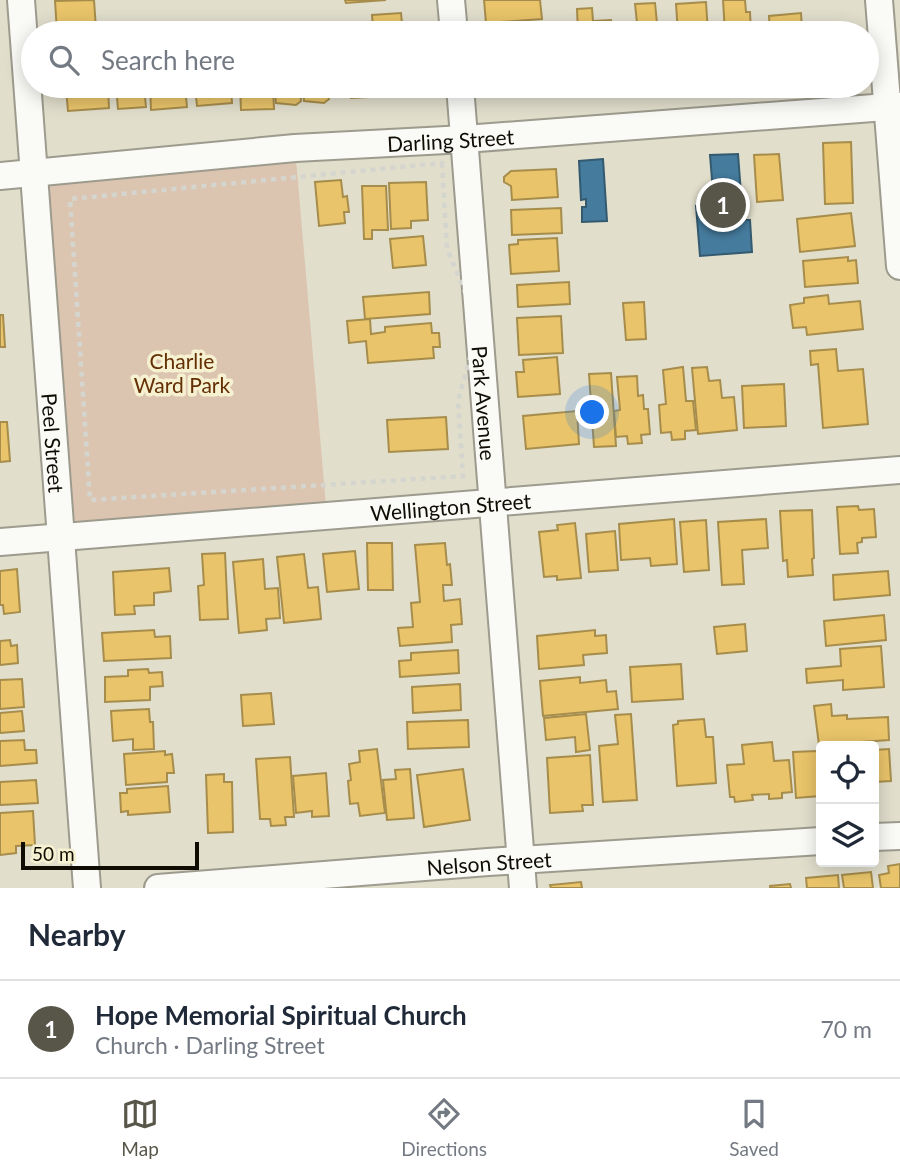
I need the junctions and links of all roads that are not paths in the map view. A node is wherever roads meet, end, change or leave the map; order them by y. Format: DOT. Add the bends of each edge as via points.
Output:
graph roads {
  1 [pos="20,0"];
  2 [pos="451,0"];
  3 [pos="879,0"];
  4 [pos="22,21"];
  5 [pos="453,21"];
  6 [pos="27,98"];
  7 [pos="461,98"];
  8 [pos="893,106"];
  9 [pos="465,139"];
  10 [pos="33,173"];
  11 [pos="0,176"];
  12 [pos="900,266"];
  13 [pos="900,470"];
  14 [pos="492,503"];
  15 [pos="61,539"];
  16 [pos="0,542"];
  17 [pos="900,836"];
  18 [pos="879,837"];
  19 [pos="816,841"];
  20 [pos="520,859"];
  21 [pos="87,888"];
  22 [pos="158,888"];
  23 [pos="523,888"];
  1 -- 4 [label="street, Peel Street"];
  2 -- 5 [label="street"];
  3 -- 8 [label="street"];
  6 -- 10 [label="street, Peel Street"];
  7 -- 9 [label="street, Park Avenue"];
  8 -- 9 [label="street, Darling Street"];
  8 -- 12 [label="street"];
  9 -- 10 [label="street, Darling Street" via="295,148"];
  9 -- 14 [label="street, Park Avenue"];
  10 -- 11 [label="street, Darling Street"];
  10 -- 15 [label="street, Peel Street"];
  13 -- 14 [label="street, Wellington Street"];
  14 -- 15 [label="street, Wellington Street"];
  14 -- 20 [label="street, Park Avenue"];
  15 -- 16 [label="street, Wellington Street"];
  15 -- 21 [label="street, Peel Street"];
  17 -- 18 [label="street"];
  19 -- 20 [label="street, Nelson Street"];
  20 -- 22 [label="street, Nelson Street"];
  20 -- 23 [label="street, Park Avenue"];
}
